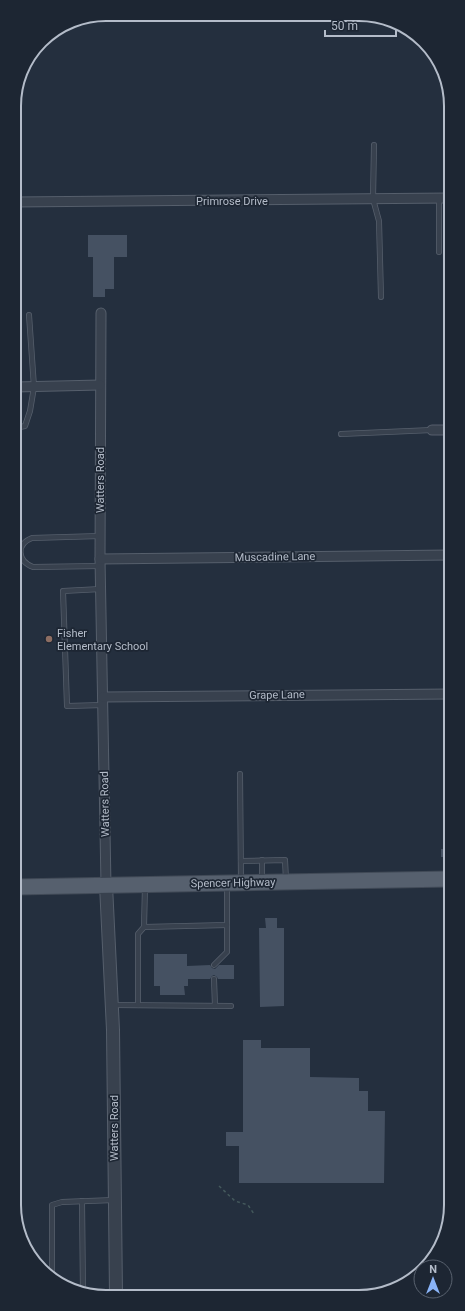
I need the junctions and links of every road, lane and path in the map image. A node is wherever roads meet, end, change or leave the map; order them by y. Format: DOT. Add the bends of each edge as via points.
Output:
graph roads {
  1 [pos="374,145"];
  2 [pos="439,198"];
  3 [pos="444,198"];
  4 [pos="373,200"];
  5 [pos="21,202"];
  6 [pos="439,252"];
  7 [pos="381,297"];
  8 [pos="101,313"];
  9 [pos="29,315"];
  10 [pos="100,385"];
  11 [pos="21,387"];
  12 [pos="34,387"];
  13 [pos="21,427"];
  14 [pos="432,430"];
  15 [pos="444,430"];
  16 [pos="341,434"];
  17 [pos="100,536"];
  18 [pos="21,548"];
  19 [pos="21,554"];
  20 [pos="444,556"];
  21 [pos="100,563"];
  22 [pos="101,589"];
  23 [pos="444,694"];
  24 [pos="103,701"];
  25 [pos="240,774"];
  26 [pos="262,860"];
  27 [pos="241,861"];
  28 [pos="444,879"];
  29 [pos="262,882"];
  30 [pos="286,882"];
  31 [pos="234,883"];
  32 [pos="145,885"];
  33 [pos="106,886"];
  34 [pos="21,887"];
  35 [pos="227,925"];
  36 [pos="144,927"];
  37 [pos="214,965"];
  38 [pos="214,979"];
  39 [pos="112,1005"];
  40 [pos="138,1005"];
  41 [pos="214,1006"];
  42 [pos="231,1006"];
  43 [pos="220,1186"];
  44 [pos="114,1200"];
  45 [pos="82,1201"];
  46 [pos="254,1214"];
  47 [pos="52,1271"];
  48 [pos="83,1287"];
  49 [pos="116,1290"];
  1 -- 4 [label="lane"];
  2 -- 3 [label="street, Primrose Drive"];
  2 -- 4 [label="street, Primrose Drive"];
  2 -- 6 [label="lane"];
  4 -- 5 [label="street, Primrose Drive"];
  4 -- 7 [label="lane" via="379,221"];
  8 -- 10 [label="street, Watters Road"];
  9 -- 12 [label="lane"];
  10 -- 12 [label="street"];
  10 -- 17 [label="street, Watters Road"];
  11 -- 12 [label="street"];
  12 -- 13 [label="lane" via="30,411 25,426"];
  14 -- 15 [label="street"];
  14 -- 16 [label="lane"];
  17 -- 18 [label="lane" via="32,538 24,542"];
  17 -- 21 [label="street, Watters Road"];
  19 -- 21 [label="lane" via="25,563 33,567"];
  20 -- 21 [label="street, Muscadine Lane"];
  21 -- 22 [label="street, Watters Road"];
  22 -- 24 [label="street, Watters Road"];
  22 -- 24 [label="lane" via="63,591 67,706"];
  23 -- 24 [label="street, Grape Lane"];
  24 -- 33 [label="street, Watters Road"];
  25 -- 27 [label="lane"];
  26 -- 27 [label="lane"];
  26 -- 29 [label="lane"];
  26 -- 30 [label="lane" via="285,860"];
  27 -- 31 [label="lane"];
  28 -- 30 [label="main road, Spencer Highway"];
  29 -- 30 [label="main road, Spencer Highway"];
  29 -- 31 [label="main road, Spencer Highway"];
  31 -- 32 [label="main road, Spencer Highway"];
  31 -- 35 [label="lane"];
  32 -- 33 [label="main road, Spencer Highway"];
  32 -- 36 [label="lane"];
  33 -- 34 [label="main road, Spencer Highway"];
  33 -- 39 [label="street, Watters Road"];
  35 -- 36 [label="lane"];
  35 -- 37 [label="lane" via="227,952"];
  36 -- 40 [label="lane" via="138,934"];
  38 -- 41 [label="lane"];
  39 -- 40 [label="lane"];
  39 -- 44 [label="street, Watters Road"];
  40 -- 41 [label="lane"];
  41 -- 42 [label="lane"];
  43 -- 46 [label="path" via="235,1201 248,1205"];
  44 -- 45 [label="lane"];
  44 -- 49 [label="street, Watters Road"];
  45 -- 47 [label="lane" via="62,1202 52,1206"];
  45 -- 48 [label="lane"];
}
